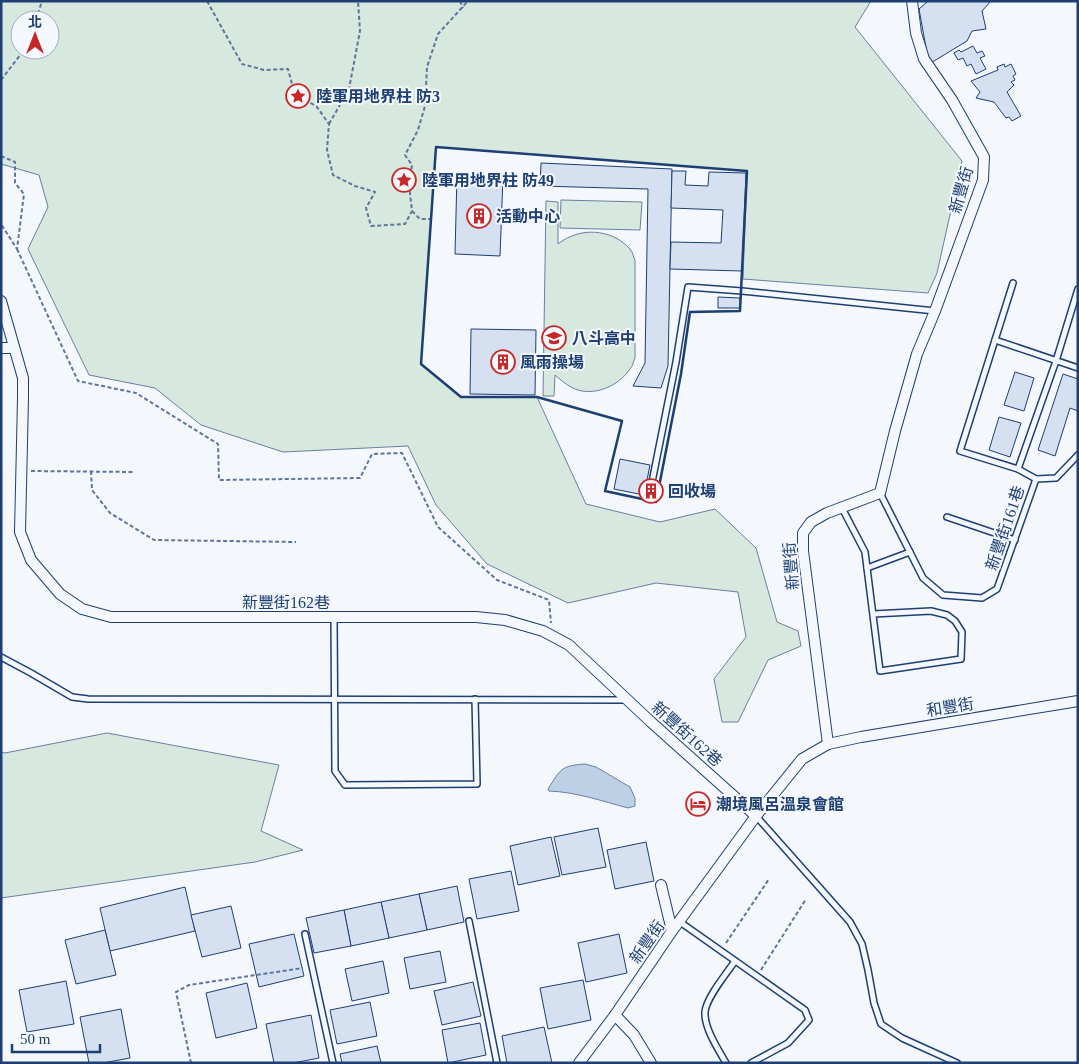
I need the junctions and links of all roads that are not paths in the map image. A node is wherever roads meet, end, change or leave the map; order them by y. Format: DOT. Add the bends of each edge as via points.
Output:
graph roads {
  1 [pos="912,1"];
  2 [pos="1013,283"];
  3 [pos="1078,289"];
  4 [pos="1,301"];
  5 [pos="935,311"];
  6 [pos="995,340"];
  7 [pos="1,348"];
  8 [pos="14,348"];
  9 [pos="1056,361"];
  10 [pos="1078,368"];
  11 [pos="1078,455"];
  12 [pos="1018,469"];
  13 [pos="1036,479"];
  14 [pos="652,482"];
  15 [pos="880,493"];
  16 [pos="842,508"];
  17 [pos="947,517"];
  18 [pos="1015,540"];
  19 [pos="910,552"];
  20 [pos="867,568"];
  21 [pos="873,614"];
  22 [pos="334,617"];
  23 [pos="1,657"];
  24 [pos="335,699"];
  25 [pos="475,699"];
  26 [pos="627,700"];
  27 [pos="1078,701"];
  28 [pos="828,744"];
  29 [pos="756,816"];
  30 [pos="660,885"];
  31 [pos="469,921"];
  32 [pos="680,922"];
  33 [pos="672,932"];
  34 [pos="305,934"];
  35 [pos="735,961"];
  36 [pos="614,1015"];
  37 [pos="333,1063"];
  38 [pos="497,1063"];
  39 [pos="579,1063"];
  40 [pos="651,1063"];
  41 [pos="726,1063"];
  42 [pos="752,1063"];
  43 [pos="957,1063"];
  1 -- 5 [label="street, 新豐街" via="924,60 952,100 984,157 983,180"];
  2 -- 6 [label="lane"];
  3 -- 9 [label="lane, 新豐街161巷"];
  4 -- 8 [label="street, 新豐街162巷"];
  5 -- 14 [label="lane" via="688,287"];
  5 -- 15 [label="street, 新豐街" via="917,354"];
  6 -- 9 [label="lane"];
  6 -- 12 [label="lane" via="960,451"];
  7 -- 8 [label="street"];
  8 -- 22 [label="street, 新豐街162巷" via="24,398 20,532 31,560 60,594 82,609 111,616"];
  9 -- 10 [label="lane"];
  9 -- 12 [label="lane, 新豐街161巷"];
  11 -- 13 [label="lane" via="1056,478"];
  12 -- 13 [label="lane, 新豐街161巷"];
  13 -- 18 [label="lane, 新豐街161巷"];
  15 -- 16 [label="street, 新豐街"];
  15 -- 19 [label="lane, 新豐街161巷"];
  16 -- 20 [label="lane" via="864,552"];
  16 -- 28 [label="street, 新豐街" via="811,522 803,533"];
  17 -- 18 [label="lane"];
  18 -- 19 [label="lane, 新豐街161巷" via="997,589 982,598 943,595 924,578"];
  19 -- 20 [label="lane"];
  20 -- 21 [label="lane"];
  21 -- 21 [label="lane" via="880,671 961,659 962,632 947,615 931,610"];
  22 -- 24 [label="lane"];
  22 -- 26 [label="street, 新豐街162巷" via="505,620 543,631 569,645"];
  23 -- 24 [label="lane" via="72,698"];
  24 -- 25 [label="lane"];
  24 -- 25 [label="lane" via="335,771 345,785 477,784"];
  25 -- 26 [label="lane"];
  26 -- 29 [label="street, 新豐街162巷"];
  27 -- 28 [label="street, 和豐街"];
  28 -- 29 [label="street, 新豐街" via="802,759"];
  29 -- 32 [label="street, 新豐街"];
  29 -- 43 [label="lane" via="850,922 862,944 881,1024 902,1038"];
  30 -- 33 [label="street"];
  31 -- 38 [label="lane"];
  32 -- 33 [label="street, 新豐街"];
  32 -- 35 [label="lane"];
  33 -- 36 [label="street, 新豐街"];
  34 -- 37 [label="lane"];
  35 -- 41 [label="lane" via="708,1001 705,1012 711,1036"];
  35 -- 42 [label="lane" via="805,1010 809,1020 788,1043"];
  36 -- 39 [label="street, 新豐街"];
  36 -- 40 [label="street" via="634,1035"];
}
